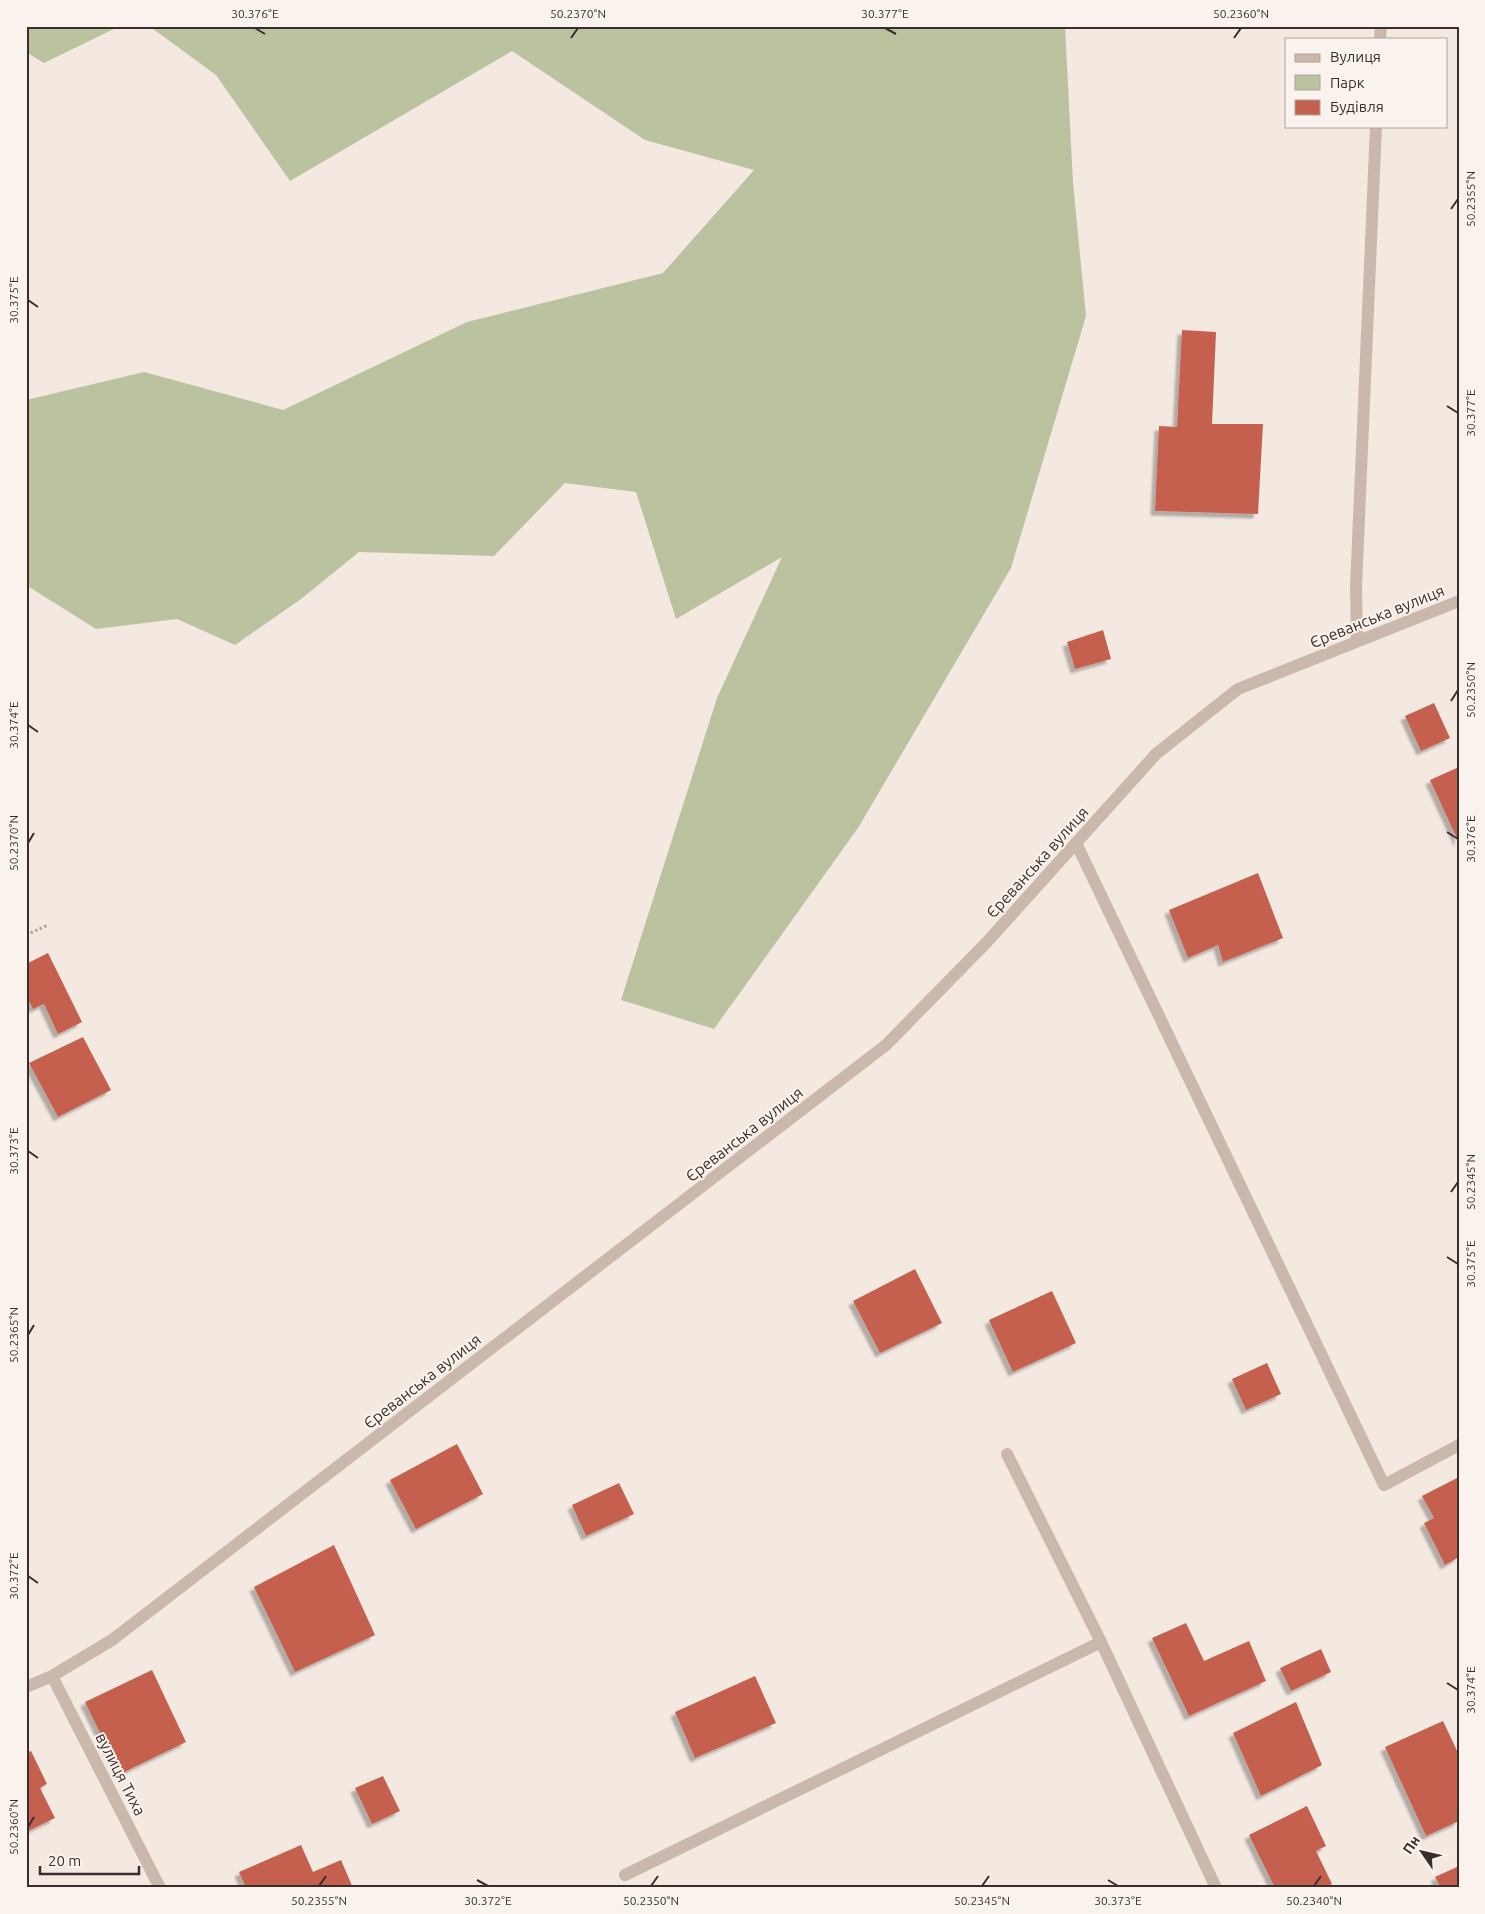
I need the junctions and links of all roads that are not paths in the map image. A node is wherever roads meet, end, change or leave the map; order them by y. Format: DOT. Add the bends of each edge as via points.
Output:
graph roads {
  1 [pos="1376,128"];
  2 [pos="1459,601"];
  3 [pos="1357,641"];
  4 [pos="1076,843"];
  5 [pos="1459,1445"];
  6 [pos="1007,1454"];
  7 [pos="1101,1642"];
  8 [pos="52,1676"];
  9 [pos="26,1687"];
  10 [pos="625,1875"];
  11 [pos="160,1888"];
  12 [pos="1216,1888"];
  1 -- 3 [label="street" via="1356,587"];
  2 -- 3 [label="street, Єреванська вулиця"];
  3 -- 4 [label="street, Єреванська вулиця" via="1238,688 1156,754"];
  4 -- 5 [label="street" via="1384,1485"];
  4 -- 8 [label="street, Єреванська вулиця" via="987,942 886,1045 112,1640"];
  6 -- 7 [label="street"];
  7 -- 10 [label="street"];
  7 -- 12 [label="street"];
  8 -- 9 [label="street, Єреванська вулиця"];
  8 -- 11 [label="street, вулиця Тиха"];
}
